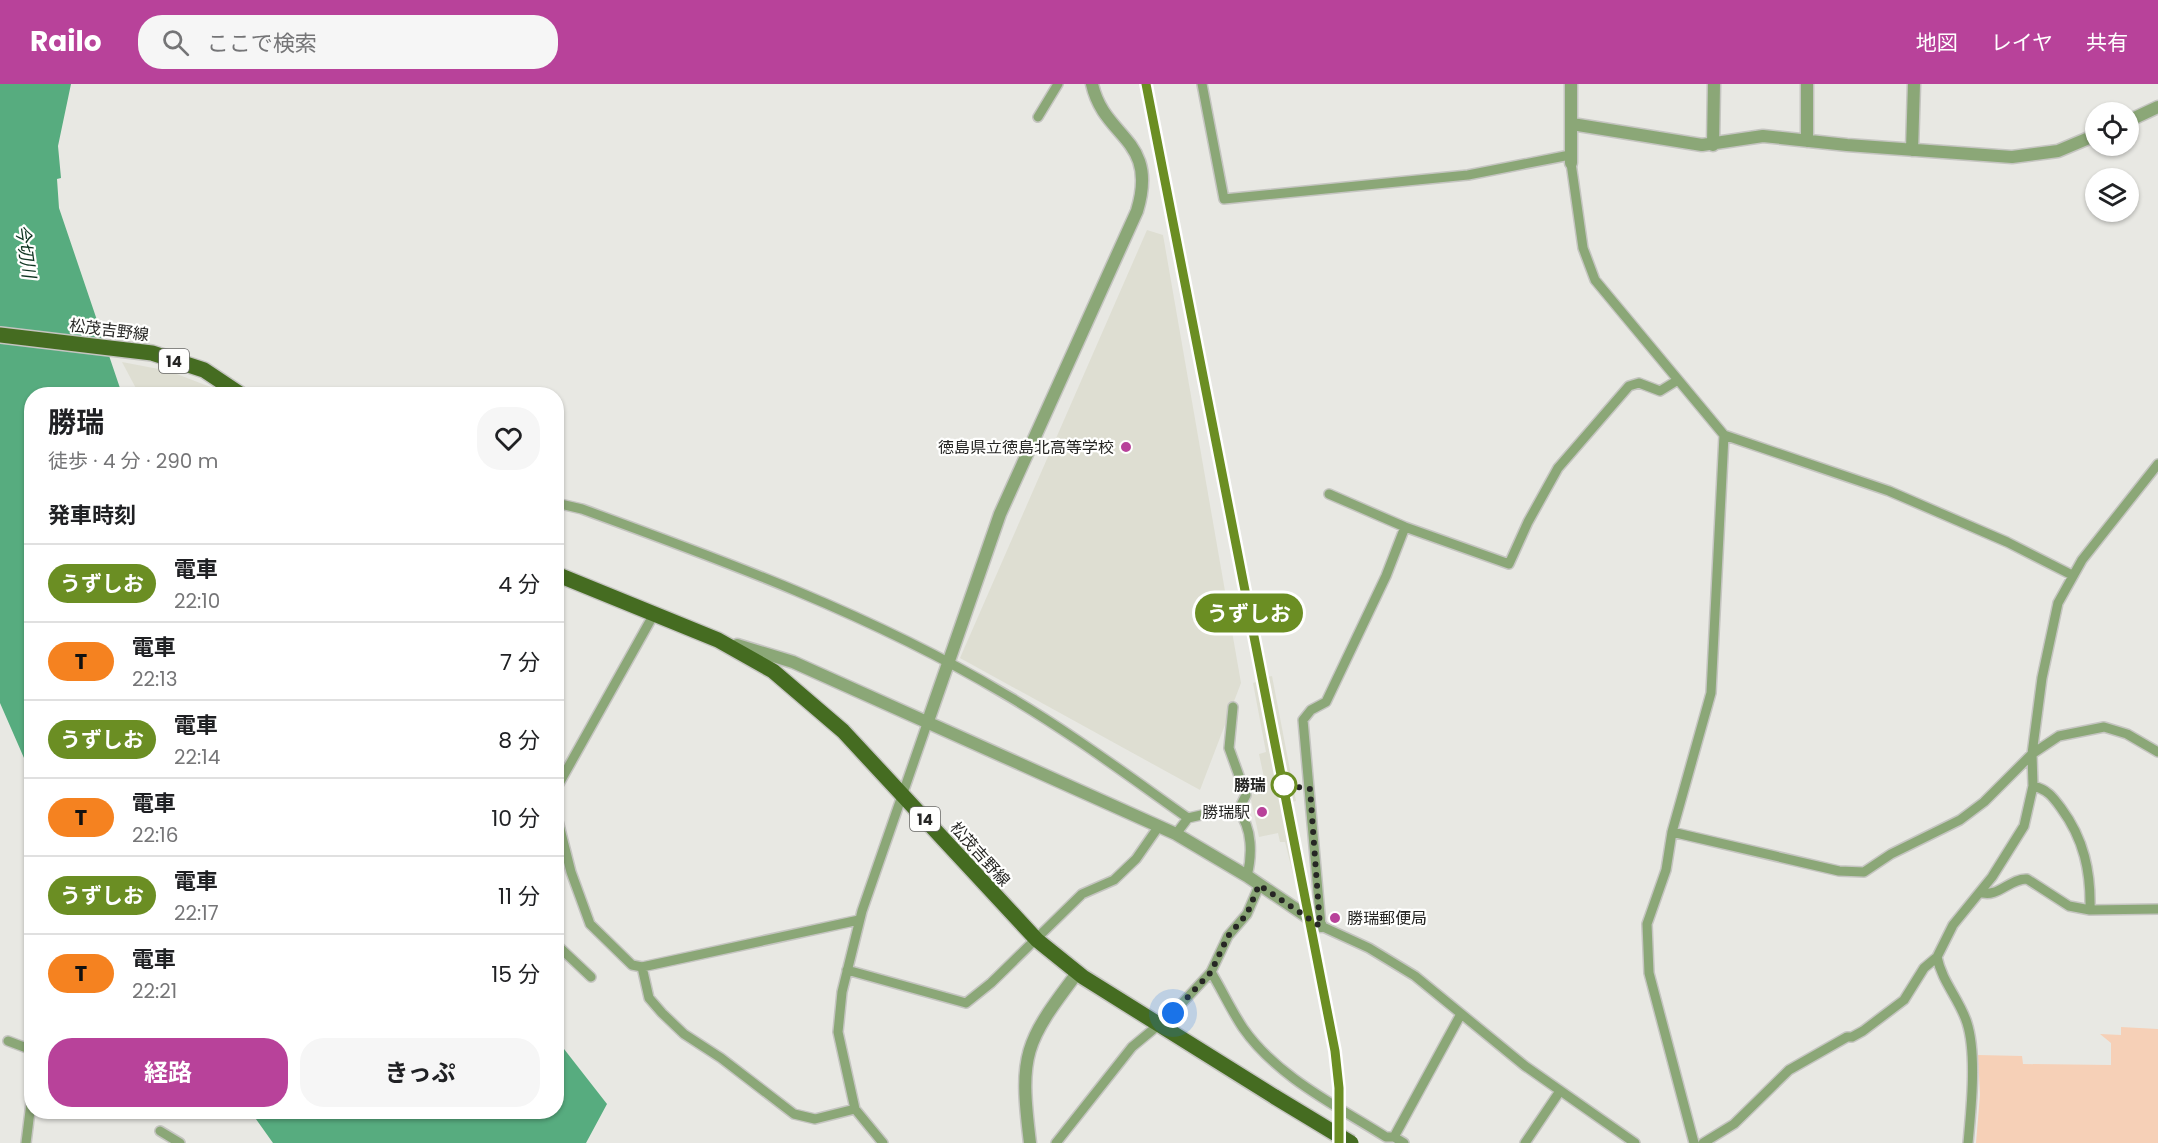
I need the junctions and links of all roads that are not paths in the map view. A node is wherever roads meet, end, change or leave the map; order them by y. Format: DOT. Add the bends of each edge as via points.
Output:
graph roads {
  1 [pos="1058,84"];
  2 [pos="1092,84"];
  3 [pos="1202,84"];
  4 [pos="1570,84"];
  5 [pos="1714,84"];
  6 [pos="1807,84"];
  7 [pos="1914,84"];
  8 [pos="2158,107"];
  9 [pos="2139,115"];
  10 [pos="1038,117"];
  11 [pos="1572,124"];
  12 [pos="2085,140"];
  13 [pos="1807,141"];
  14 [pos="1713,145"];
  15 [pos="1912,150"];
  16 [pos="1570,159"];
  17 [pos="0,335"];
  18 [pos="1678,380"];
  19 [pos="230,387"];
  20 [pos="1724,435"];
  21 [pos="2158,464"];
  22 [pos="1329,494"];
  23 [pos="564,505"];
  24 [pos="1405,527"];
  25 [pos="2072,575"];
  26 [pos="564,577"];
  27 [pos="654,614"];
  28 [pos="718,640"];
  29 [pos="948,662"];
  30 [pos="1233,707"];
  31 [pos="928,721"];
  32 [pos="2158,752"];
  33 [pos="2032,754"];
  34 [pos="564,775"];
  35 [pos="2033,786"];
  36 [pos="902,794"];
  37 [pos="1238,811"];
  38 [pos="1188,818"];
  39 [pos="1159,826"];
  40 [pos="1672,832"];
  41 [pos="1176,834"];
  42 [pos="564,842"];
  43 [pos="1247,876"];
  44 [pos="1259,885"];
  45 [pos="1980,892"];
  46 [pos="2158,909"];
  47 [pos="2090,910"];
  48 [pos="860,920"];
  49 [pos="1320,926"];
  50 [pos="1037,940"];
  51 [pos="564,952"];
  52 [pos="1937,957"];
  53 [pos="642,968"];
  54 [pos="847,970"];
  55 [pos="1078,972"];
  56 [pos="1211,972"];
  57 [pos="591,977"];
  58 [pos="1461,1014"];
  59 [pos="1160,1026"];
  60 [pos="8,1041"];
  61 [pos="24,1047"];
  62 [pos="1560,1091"];
  63 [pos="855,1109"];
  64 [pos="29,1119"];
  65 [pos="160,1131"];
  66 [pos="1394,1137"];
  67 [pos="26,1143"];
  68 [pos="180,1143"];
  69 [pos="883,1143"];
  70 [pos="1030,1143"];
  71 [pos="1056,1143"];
  72 [pos="1351,1143"];
  73 [pos="1404,1143"];
  74 [pos="1525,1143"];
  75 [pos="1635,1143"];
  76 [pos="1694,1143"];
  77 [pos="1703,1143"];
  78 [pos="1968,1143"];
  1 -- 10 [label="street"];
  2 -- 29 [label="street" via="1095,100 1140,160 1142,194 1000,514"];
  3 -- 16 [label="street" via="1224,199 1468,175"];
  4 -- 11 [label="street"];
  5 -- 14 [label="street"];
  6 -- 13 [label="street"];
  7 -- 15 [label="street"];
  8 -- 9 [label="street"];
  11 -- 14 [label="street"];
  11 -- 16 [label="street"];
  12 -- 15 [label="street" via="2035,156"];
  13 -- 14 [label="street" via="1763,136"];
  13 -- 15 [label="street"];
  16 -- 18 [label="street" via="1584,248 1595,280"];
  17 -- 19 [label="main road, 松茂吉野線 / 14" via="152,353 204,370"];
  18 -- 20 [label="street"];
  18 -- 24 [label="street" via="1660,391 1639,383 1629,386 1558,468 1509,564"];
  20 -- 25 [label="street" via="1888,491 2007,542"];
  20 -- 40 [label="street" via="1711,693"];
  21 -- 25 [label="street"];
  22 -- 24 [label="street"];
  23 -- 29 [label="street" via="746,572"];
  24 -- 49 [label="street" via="1326,702 1302,720"];
  25 -- 33 [label="street" via="2051,626"];
  26 -- 27 [label="main road, 松茂吉野線 / 14"];
  27 -- 28 [label="main road, 松茂吉野線 / 14"];
  27 -- 34 [label="street"];
  28 -- 31 [label="street" via="794,662"];
  28 -- 36 [label="main road, 松茂吉野線 / 14" via="773,671 843,731"];
  29 -- 31 [label="street"];
  29 -- 38 [label="street" via="1044,718"];
  30 -- 37 [label="street" via="1229,748 1245,795"];
  31 -- 36 [label="street"];
  31 -- 39 [label="street"];
  32 -- 33 [label="street" via="2127,734 2104,727 2059,736"];
  33 -- 35 [label="street"];
  33 -- 40 [label="street" via="1960,820 1864,872 1839,871"];
  35 -- 45 [label="street" via="2024,826"];
  35 -- 47 [label="street" via="2043,788 2052,797 2080,838"];
  36 -- 48 [label="street"];
  36 -- 50 [label="main road, 松茂吉野線 / 14"];
  37 -- 38 [label="street"];
  37 -- 43 [label="street" via="1244,818 1252,856"];
  38 -- 41 [label="street"];
  39 -- 41 [label="street"];
  39 -- 50 [label="street" via="1136,860 1114,880 1082,894"];
  40 -- 76 [label="street" via="1666,870 1647,924 1646,947 1649,973"];
  41 -- 43 [label="street"];
  42 -- 53 [label="street" via="590,924 632,965"];
  43 -- 44 [label="street"];
  44 -- 49 [label="street"];
  44 -- 56 [label="street" via="1247,914 1228,936"];
  45 -- 47 [label="street" via="1992,893 2027,879 2069,906"];
  45 -- 52 [label="street" via="1953,925"];
  46 -- 47 [label="street"];
  48 -- 53 [label="street"];
  48 -- 54 [label="street"];
  49 -- 58 [label="street" via="1369,948 1416,976"];
  50 -- 54 [label="street" via="966,1003"];
  50 -- 55 [label="main road, 松茂吉野線 / 14"];
  51 -- 57 [label="street"];
  52 -- 77 [label="street" via="1924,968 1895,1008 1863,1031 1847,1036 1789,1070 1734,1124"];
  52 -- 78 [label="street" via="1968,1024 1972,1083"];
  53 -- 63 [label="street" via="649,998 662,1013 684,1034 794,1114 815,1119"];
  54 -- 63 [label="street" via="837,1032"];
  55 -- 59 [label="main road, 松茂吉野線 / 14"];
  55 -- 70 [label="street" via="1049,1010 1025,1060 1024,1100"];
  56 -- 59 [label="street"];
  56 -- 66 [label="street" via="1243,1028 1280,1066 1324,1100 1386,1137"];
  58 -- 62 [label="street"];
  58 -- 66 [label="street"];
  59 -- 71 [label="street" via="1132,1047"];
  59 -- 72 [label="main road, 松茂吉野線 / 14, bridge"];
  60 -- 61 [label="street"];
  62 -- 74 [label="street"];
  62 -- 75 [label="street"];
  63 -- 69 [label="street"];
  64 -- 67 [label="street"];
  65 -- 68 [label="street"];
  66 -- 73 [label="street"];
}
